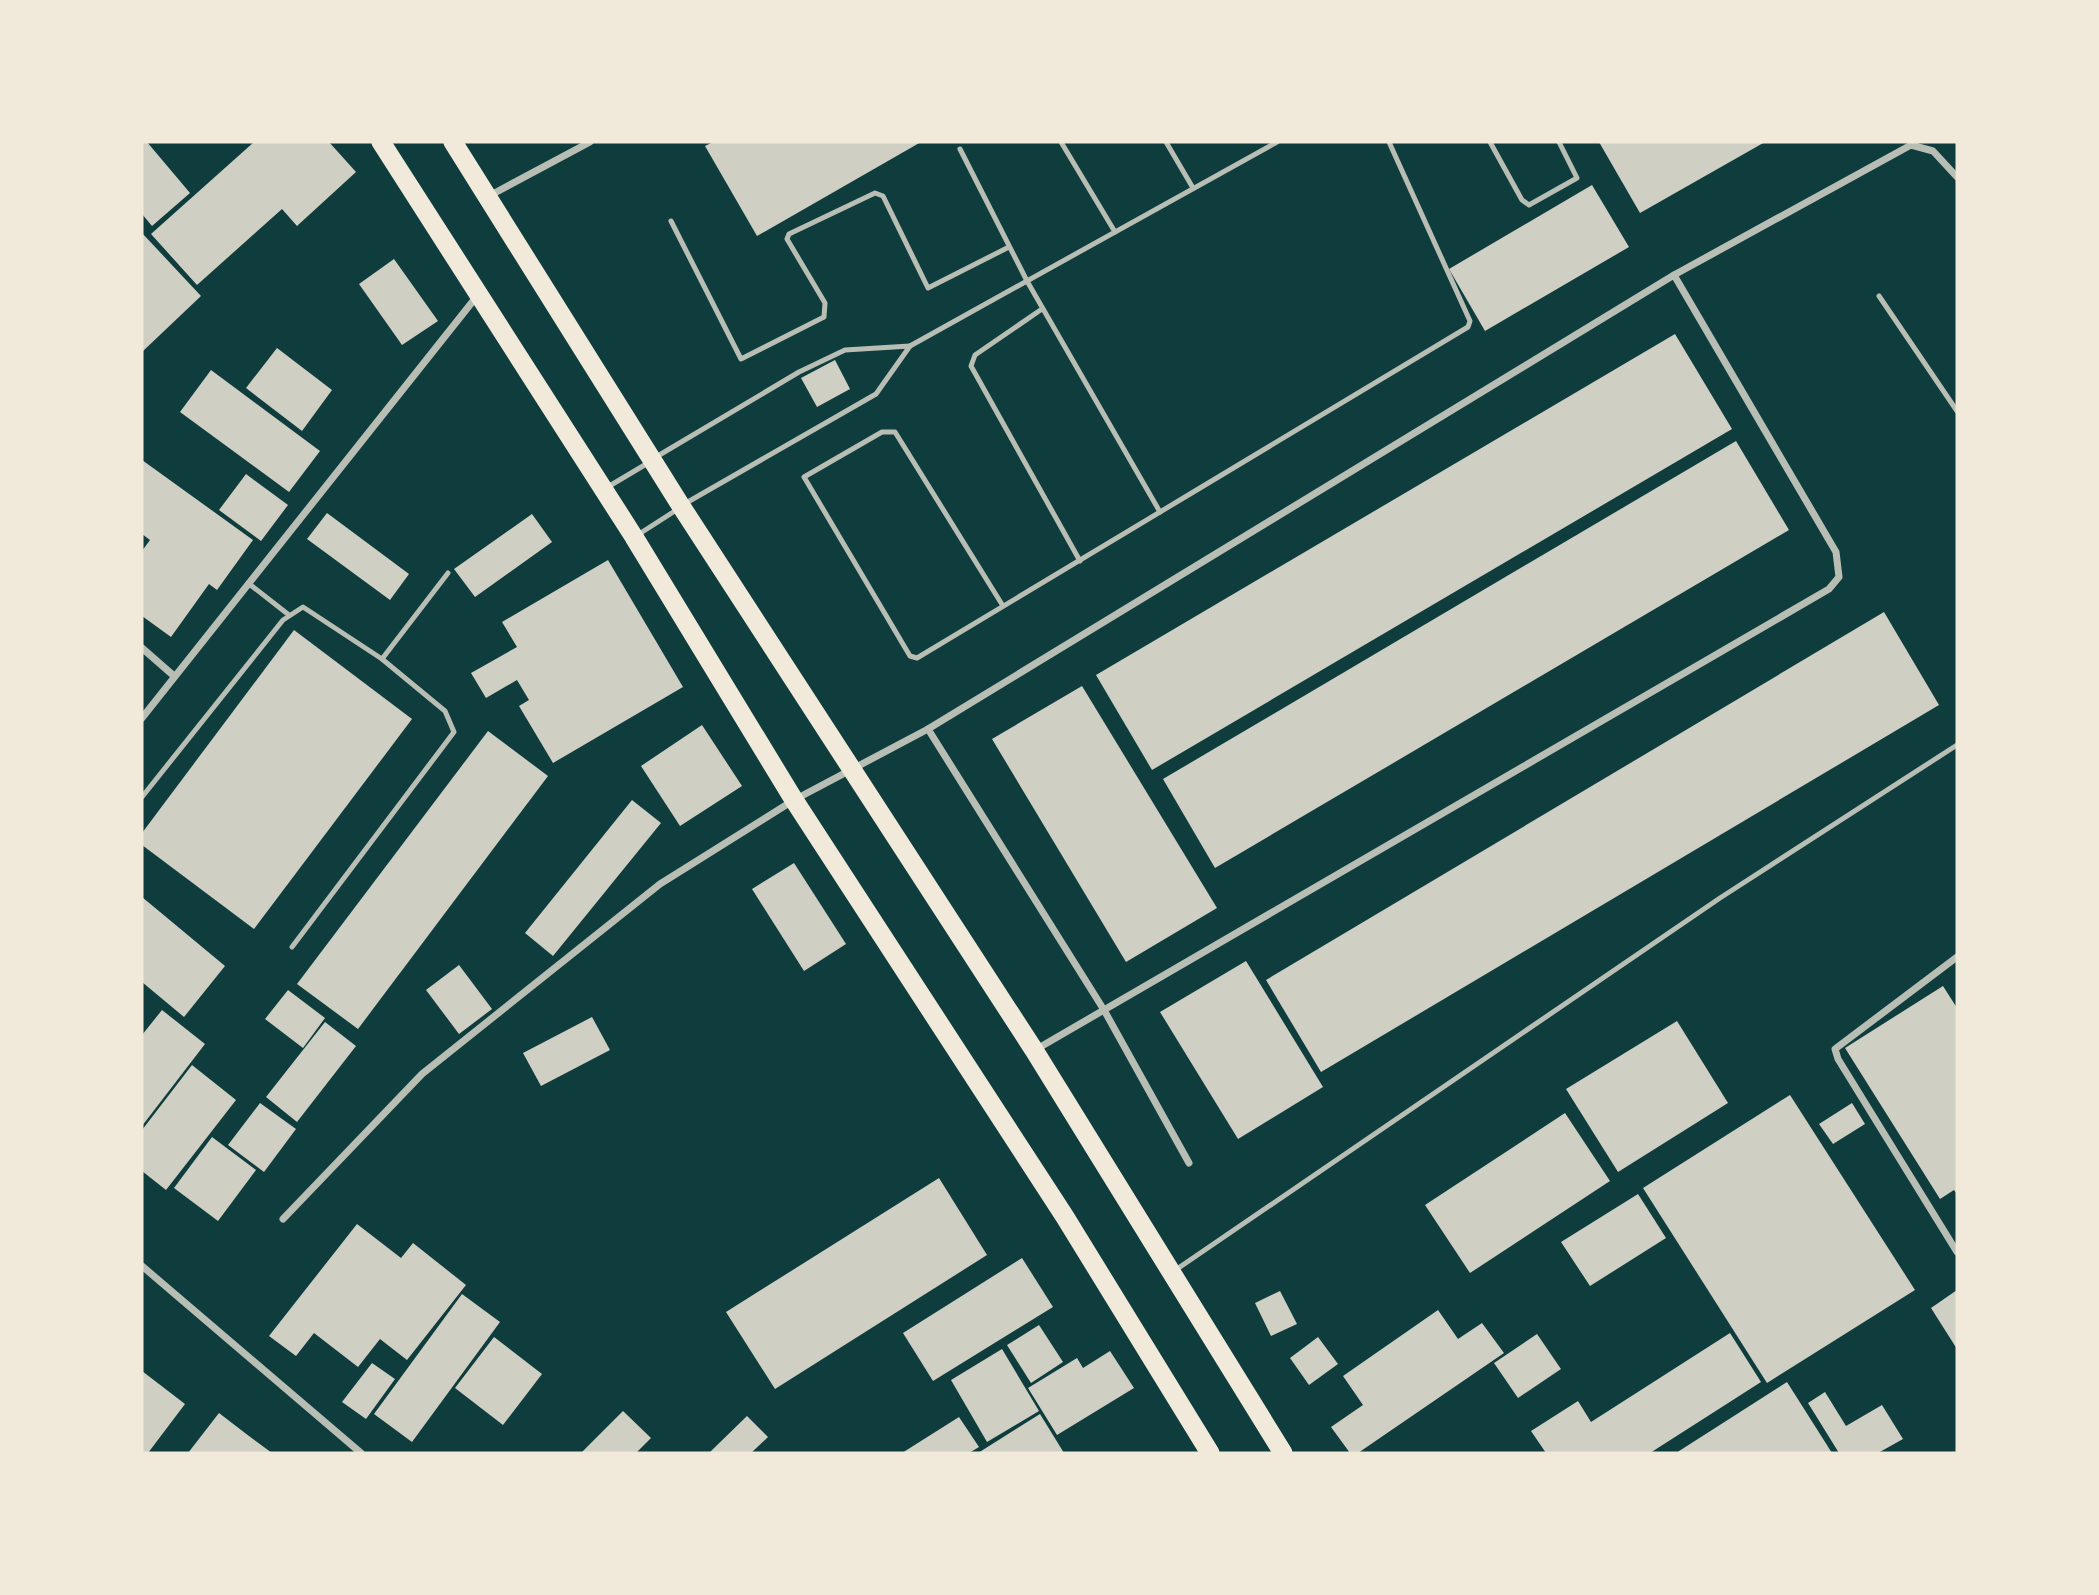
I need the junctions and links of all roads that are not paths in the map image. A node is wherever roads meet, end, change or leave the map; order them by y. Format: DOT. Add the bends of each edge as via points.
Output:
graph roads {
  1 [pos="381,142"];
  2 [pos="453,142"];
  3 [pos="590,142"];
  4 [pos="1061,142"];
  5 [pos="1166,142"];
  6 [pos="1277,142"];
  7 [pos="1389,142"];
  8 [pos="1490,142"];
  9 [pos="1559,142"];
  10 [pos="960,149"];
  11 [pos="1957,177"];
  12 [pos="1193,188"];
  13 [pos="488,196"];
  14 [pos="671,221"];
  15 [pos="1115,232"];
  16 [pos="1009,247"];
  17 [pos="1674,275"];
  18 [pos="1027,281"];
  19 [pos="479,293"];
  20 [pos="1879,296"];
  21 [pos="1042,309"];
  22 [pos="910,346"];
  23 [pos="1957,411"];
  24 [pos="654,459"];
  25 [pos="603,490"];
  26 [pos="681,506"];
  27 [pos="1160,512"];
  28 [pos="634,537"];
  29 [pos="1080,561"];
  30 [pos="448,573"];
  31 [pos="248,583"];
  32 [pos="1003,606"];
  33 [pos="289,615"];
  34 [pos="142,648"];
  35 [pos="382,659"];
  36 [pos="174,676"];
  37 [pos="142,718"];
  38 [pos="928,729"];
  39 [pos="1957,745"];
  40 [pos="850,768"];
  41 [pos="142,797"];
  42 [pos="794,800"];
  43 [pos="292,947"];
  44 [pos="1957,957"];
  45 [pos="1104,1010"];
  46 [pos="1034,1051"];
  47 [pos="1189,1163"];
  48 [pos="283,1219"];
  49 [pos="1957,1252"];
  50 [pos="142,1266"];
  51 [pos="1171,1273"];
  52 [pos="361,1453"];
  53 [pos="1210,1453"];
  54 [pos="1283,1453"];
  1 -- 19 [label="highway"];
  2 -- 13 [label="highway"];
  3 -- 13 [label="street"];
  4 -- 15 [label="lane"];
  5 -- 12 [label="lane"];
  6 -- 12 [label="lane"];
  7 -- 27 [label="lane" via="1470,320 1468,327"];
  8 -- 9 [label="lane" via="1528,205 1577,178"];
  10 -- 16 [label="lane"];
  11 -- 17 [label="street" via="1933,151 1911,145"];
  12 -- 15 [label="lane"];
  13 -- 24 [label="highway"];
  14 -- 16 [label="lane" via="741,359 824,317 825,303 787,239 789,234 875,193 883,196 928,288"];
  15 -- 18 [label="lane"];
  16 -- 18 [label="lane"];
  17 -- 38 [label="street"];
  17 -- 45 [label="street" via="1836,551 1839,577 1829,589"];
  18 -- 21 [label="lane"];
  18 -- 22 [label="lane"];
  19 -- 25 [label="highway"];
  19 -- 31 [label="street"];
  20 -- 23 [label="lane"];
  21 -- 27 [label="lane"];
  21 -- 29 [label="lane" via="975,355 971,366"];
  22 -- 24 [label="lane" via="845,350 799,372"];
  22 -- 26 [label="lane" via="876,394"];
  24 -- 25 [label="lane"];
  24 -- 26 [label="highway"];
  25 -- 28 [label="highway"];
  26 -- 28 [label="lane"];
  26 -- 40 [label="highway"];
  27 -- 29 [label="lane"];
  28 -- 42 [label="highway"];
  29 -- 32 [label="lane"];
  30 -- 35 [label="lane"];
  31 -- 33 [label="lane"];
  31 -- 36 [label="street"];
  32 -- 32 [label="lane" via="895,432 882,432 804,477 914,658"];
  33 -- 35 [label="lane" via="303,607"];
  33 -- 41 [label="lane"];
  34 -- 36 [label="street"];
  35 -- 43 [label="lane" via="444,711 454,732"];
  36 -- 37 [label="street"];
  38 -- 40 [label="street"];
  38 -- 45 [label="street"];
  39 -- 51 [label="lane" via="1720,898"];
  40 -- 42 [label="street"];
  40 -- 46 [label="highway"];
  42 -- 48 [label="street" via="660,884 422,1074"];
  42 -- 53 [label="highway" via="1065,1217"];
  44 -- 49 [label="street" via="1835,1049"];
  45 -- 46 [label="street"];
  45 -- 47 [label="street"];
  46 -- 51 [label="highway"];
  50 -- 52 [label="street"];
  51 -- 54 [label="highway"];
}
